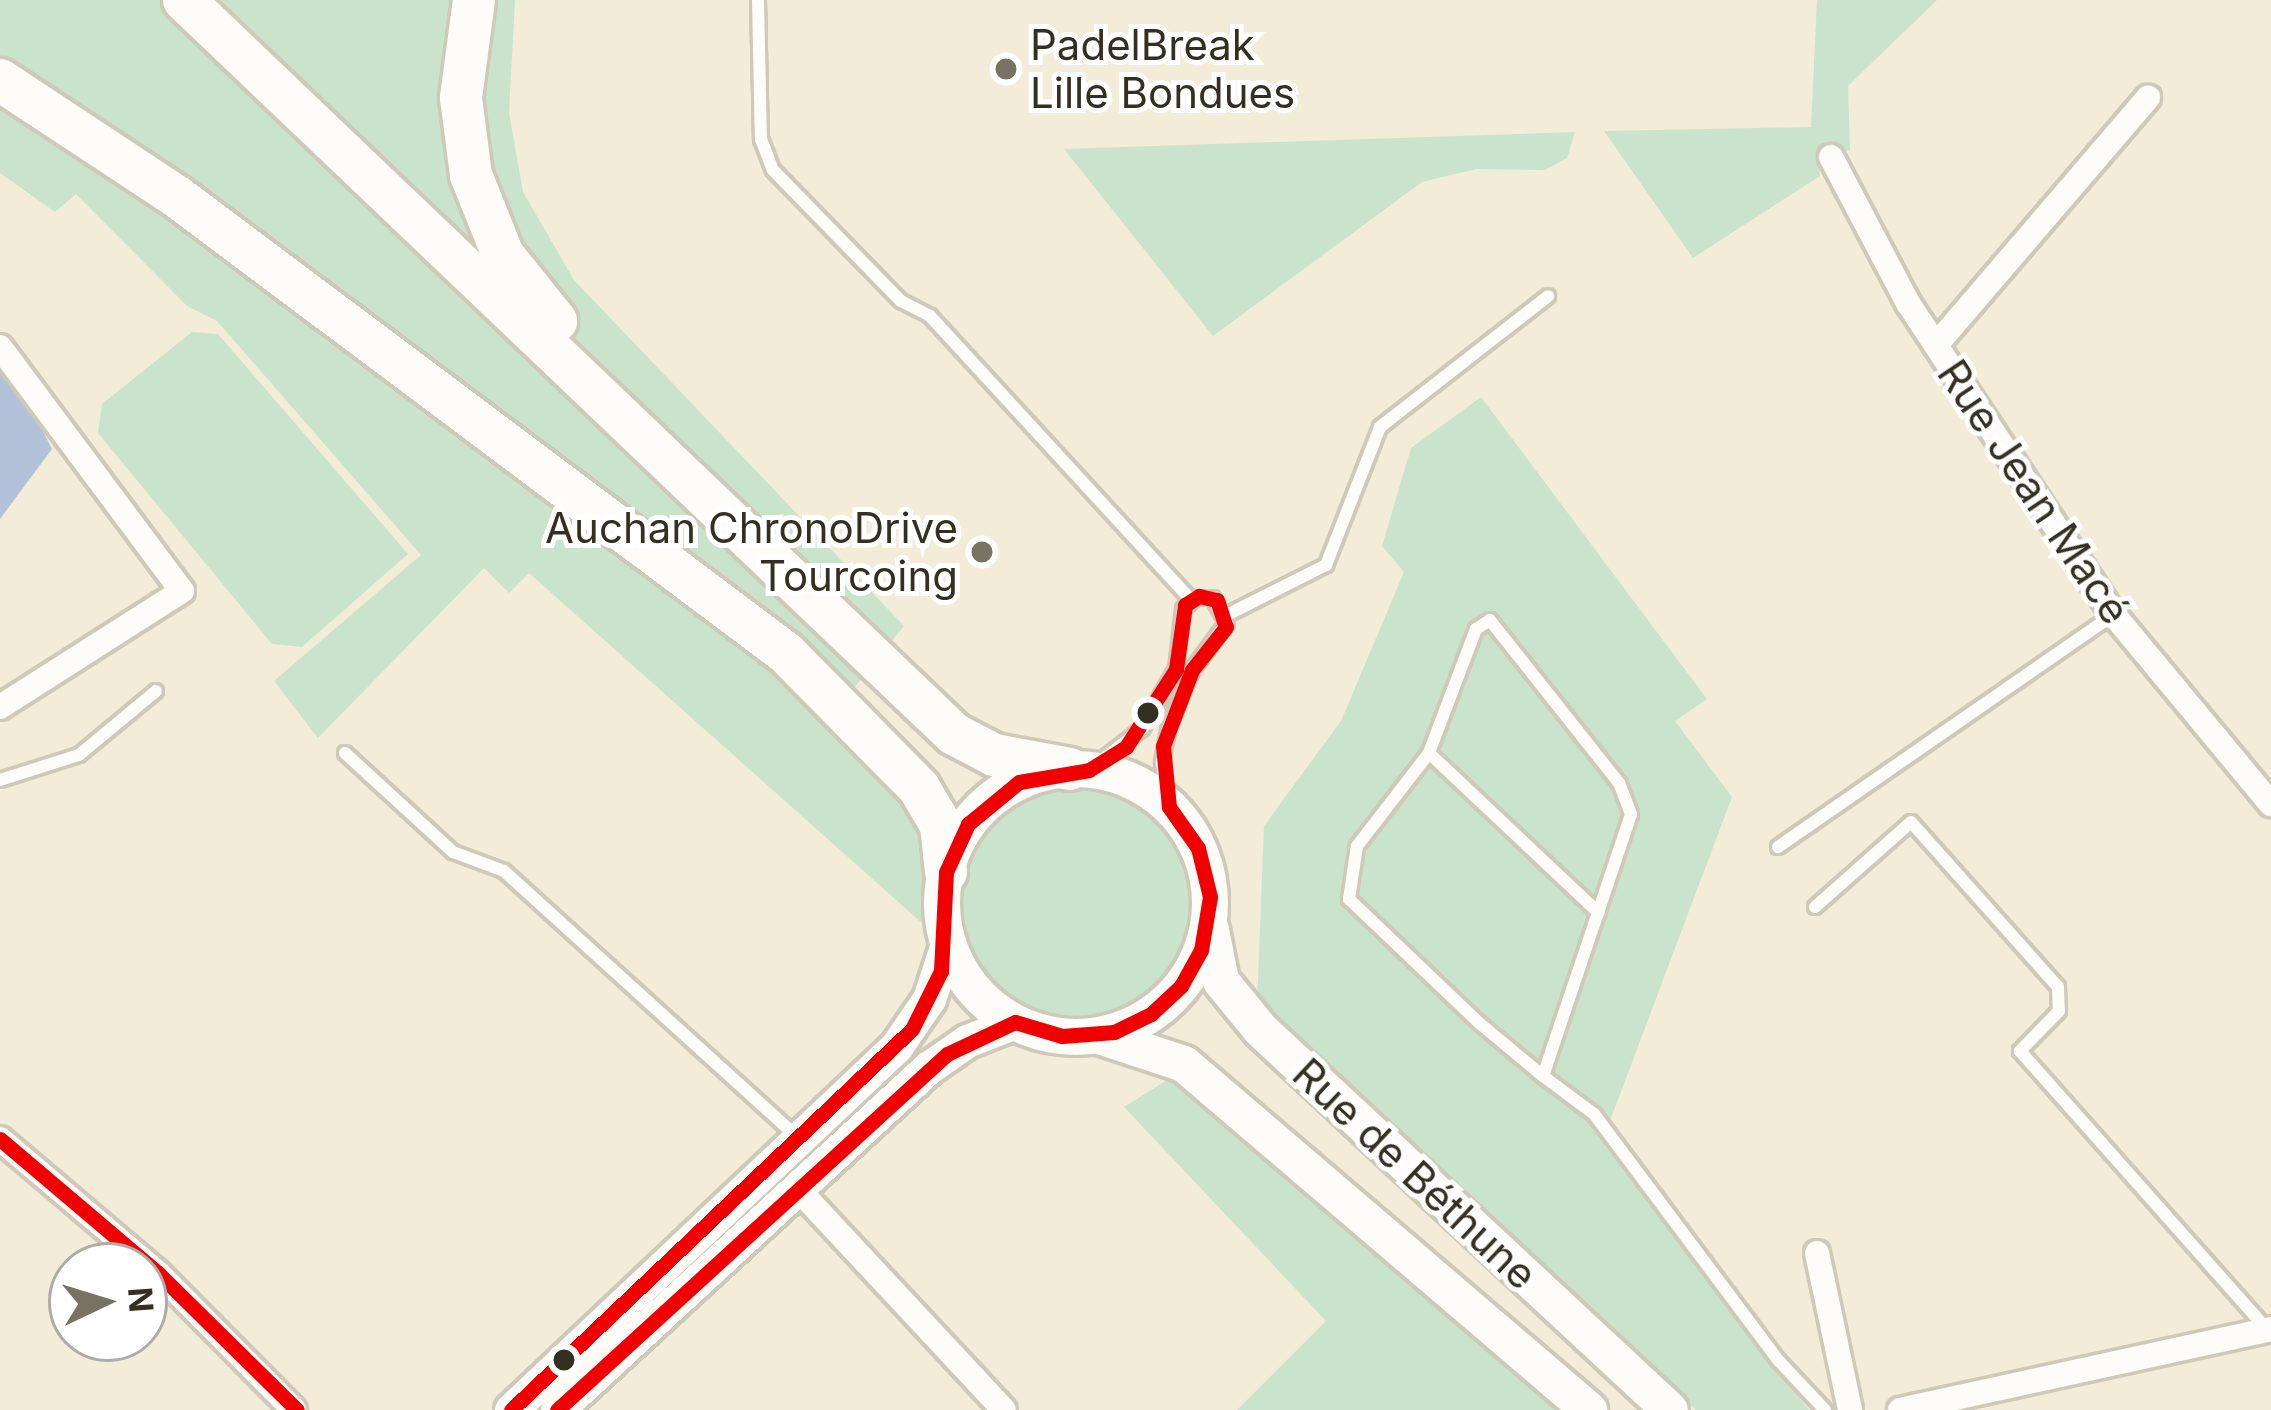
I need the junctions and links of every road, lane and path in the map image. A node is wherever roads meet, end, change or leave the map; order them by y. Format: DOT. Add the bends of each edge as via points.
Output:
graph roads {
  1 [pos="184,0"];
  2 [pos="474,0"];
  3 [pos="758,0"];
  4 [pos="0,80"];
  5 [pos="2148,98"];
  6 [pos="1831,157"];
  7 [pos="1548,296"];
  8 [pos="1936,345"];
  9 [pos="0,347"];
  10 [pos="1191,600"];
  11 [pos="1227,615"];
  12 [pos="2114,615"];
  13 [pos="1184,631"];
  14 [pos="1212,641"];
  15 [pos="861,645"];
  16 [pos="156,692"];
  17 [pos="0,707"];
  18 [pos="345,753"];
  19 [pos="1429,753"];
  20 [pos="1080,770"];
  21 [pos="0,780"];
  22 [pos="2271,804"];
  23 [pos="1169,806"];
  24 [pos="1778,847"];
  25 [pos="946,872"];
  26 [pos="1815,907"];
  27 [pos="1210,910"];
  28 [pos="1599,913"];
  29 [pos="948,941"];
  30 [pos="1015,1022"];
  31 [pos="1087,1037"];
  32 [pos="1544,1076"];
  33 [pos="0,1139"];
  34 [pos="799,1139"];
  35 [pos="795,1186"];
  36 [pos="1817,1253"];
  37 [pos="2270,1330"];
  38 [pos="293,1408"];
  39 [pos="511,1410"];
  40 [pos="557,1410"];
  41 [pos="1004,1410"];
  42 [pos="1589,1410"];
  43 [pos="1670,1410"];
  44 [pos="1825,1410"];
  45 [pos="1850,1410"];
  46 [pos="1900,1410"];
  1 -- 15 [label="highway"];
  2 -- 15 [label="highway" via="462,64 463,126 477,196 503,255"];
  3 -- 10 [label="lane" via="761,139 772,170 901,301 930,316"];
  4 -- 25 [label="highway" via="158,183 786,653 919,788 941,825"];
  5 -- 8 [label="street"];
  6 -- 8 [label="street, Rue Jean Macé"];
  7 -- 11 [label="lane" via="1380,427 1326,565"];
  8 -- 12 [label="street, Rue Jean Macé"];
  9 -- 17 [label="street" via="182,591"];
  10 -- 11 [label="lane" via="1213,598"];
  10 -- 13 [label="lane" via="1181,613"];
  11 -- 14 [label="lane"];
  12 -- 22 [label="street, Rue Jean Macé"];
  12 -- 24 [label="lane"];
  13 -- 14 [label="lane"];
  13 -- 20 [label="lane" via="1176,669 1142,729"];
  14 -- 23 [label="lane" via="1165,737"];
  15 -- 20 [label="highway" via="974,747"];
  16 -- 21 [label="lane" via="79,755"];
  18 -- 34 [label="lane" via="453,852 504,871"];
  19 -- 28 [label="lane"];
  19 -- 28 [label="lane" via="1476,629 1496,622 1628,799 1631,827"];
  19 -- 32 [label="lane" via="1357,846 1348,899"];
  20 -- 23 [label="main road" via="1132,782"];
  20 -- 25 [label="main road" via="1031,777 986,804"];
  23 -- 27 [label="main road" via="1202,860"];
  25 -- 29 [label="main road"];
  26 -- 37 [label="lane" via="1911,822 2058,987 2059,1011 2020,1051"];
  27 -- 31 [label="main road" via="1201,950 1172,996 1127,1027"];
  27 -- 43 [label="main road, Rue de Béthune" via="1214,962 1250,1019"];
  28 -- 32 [label="lane"];
  29 -- 30 [label="main road" via="973,988"];
  29 -- 34 [label="street" via="912,1029"];
  30 -- 31 [label="main road"];
  30 -- 35 [label="street" via="947,1054"];
  31 -- 42 [label="main road, Rue de Béthune" via="1148,1046 1184,1064"];
  32 -- 44 [label="lane" via="1607,1129 1779,1361"];
  33 -- 38 [label="street" via="158,1273"];
  34 -- 39 [label="street"];
  35 -- 40 [label="street"];
  35 -- 41 [label="street"];
  36 -- 45 [label="street"];
  37 -- 46 [label="street"];
}
